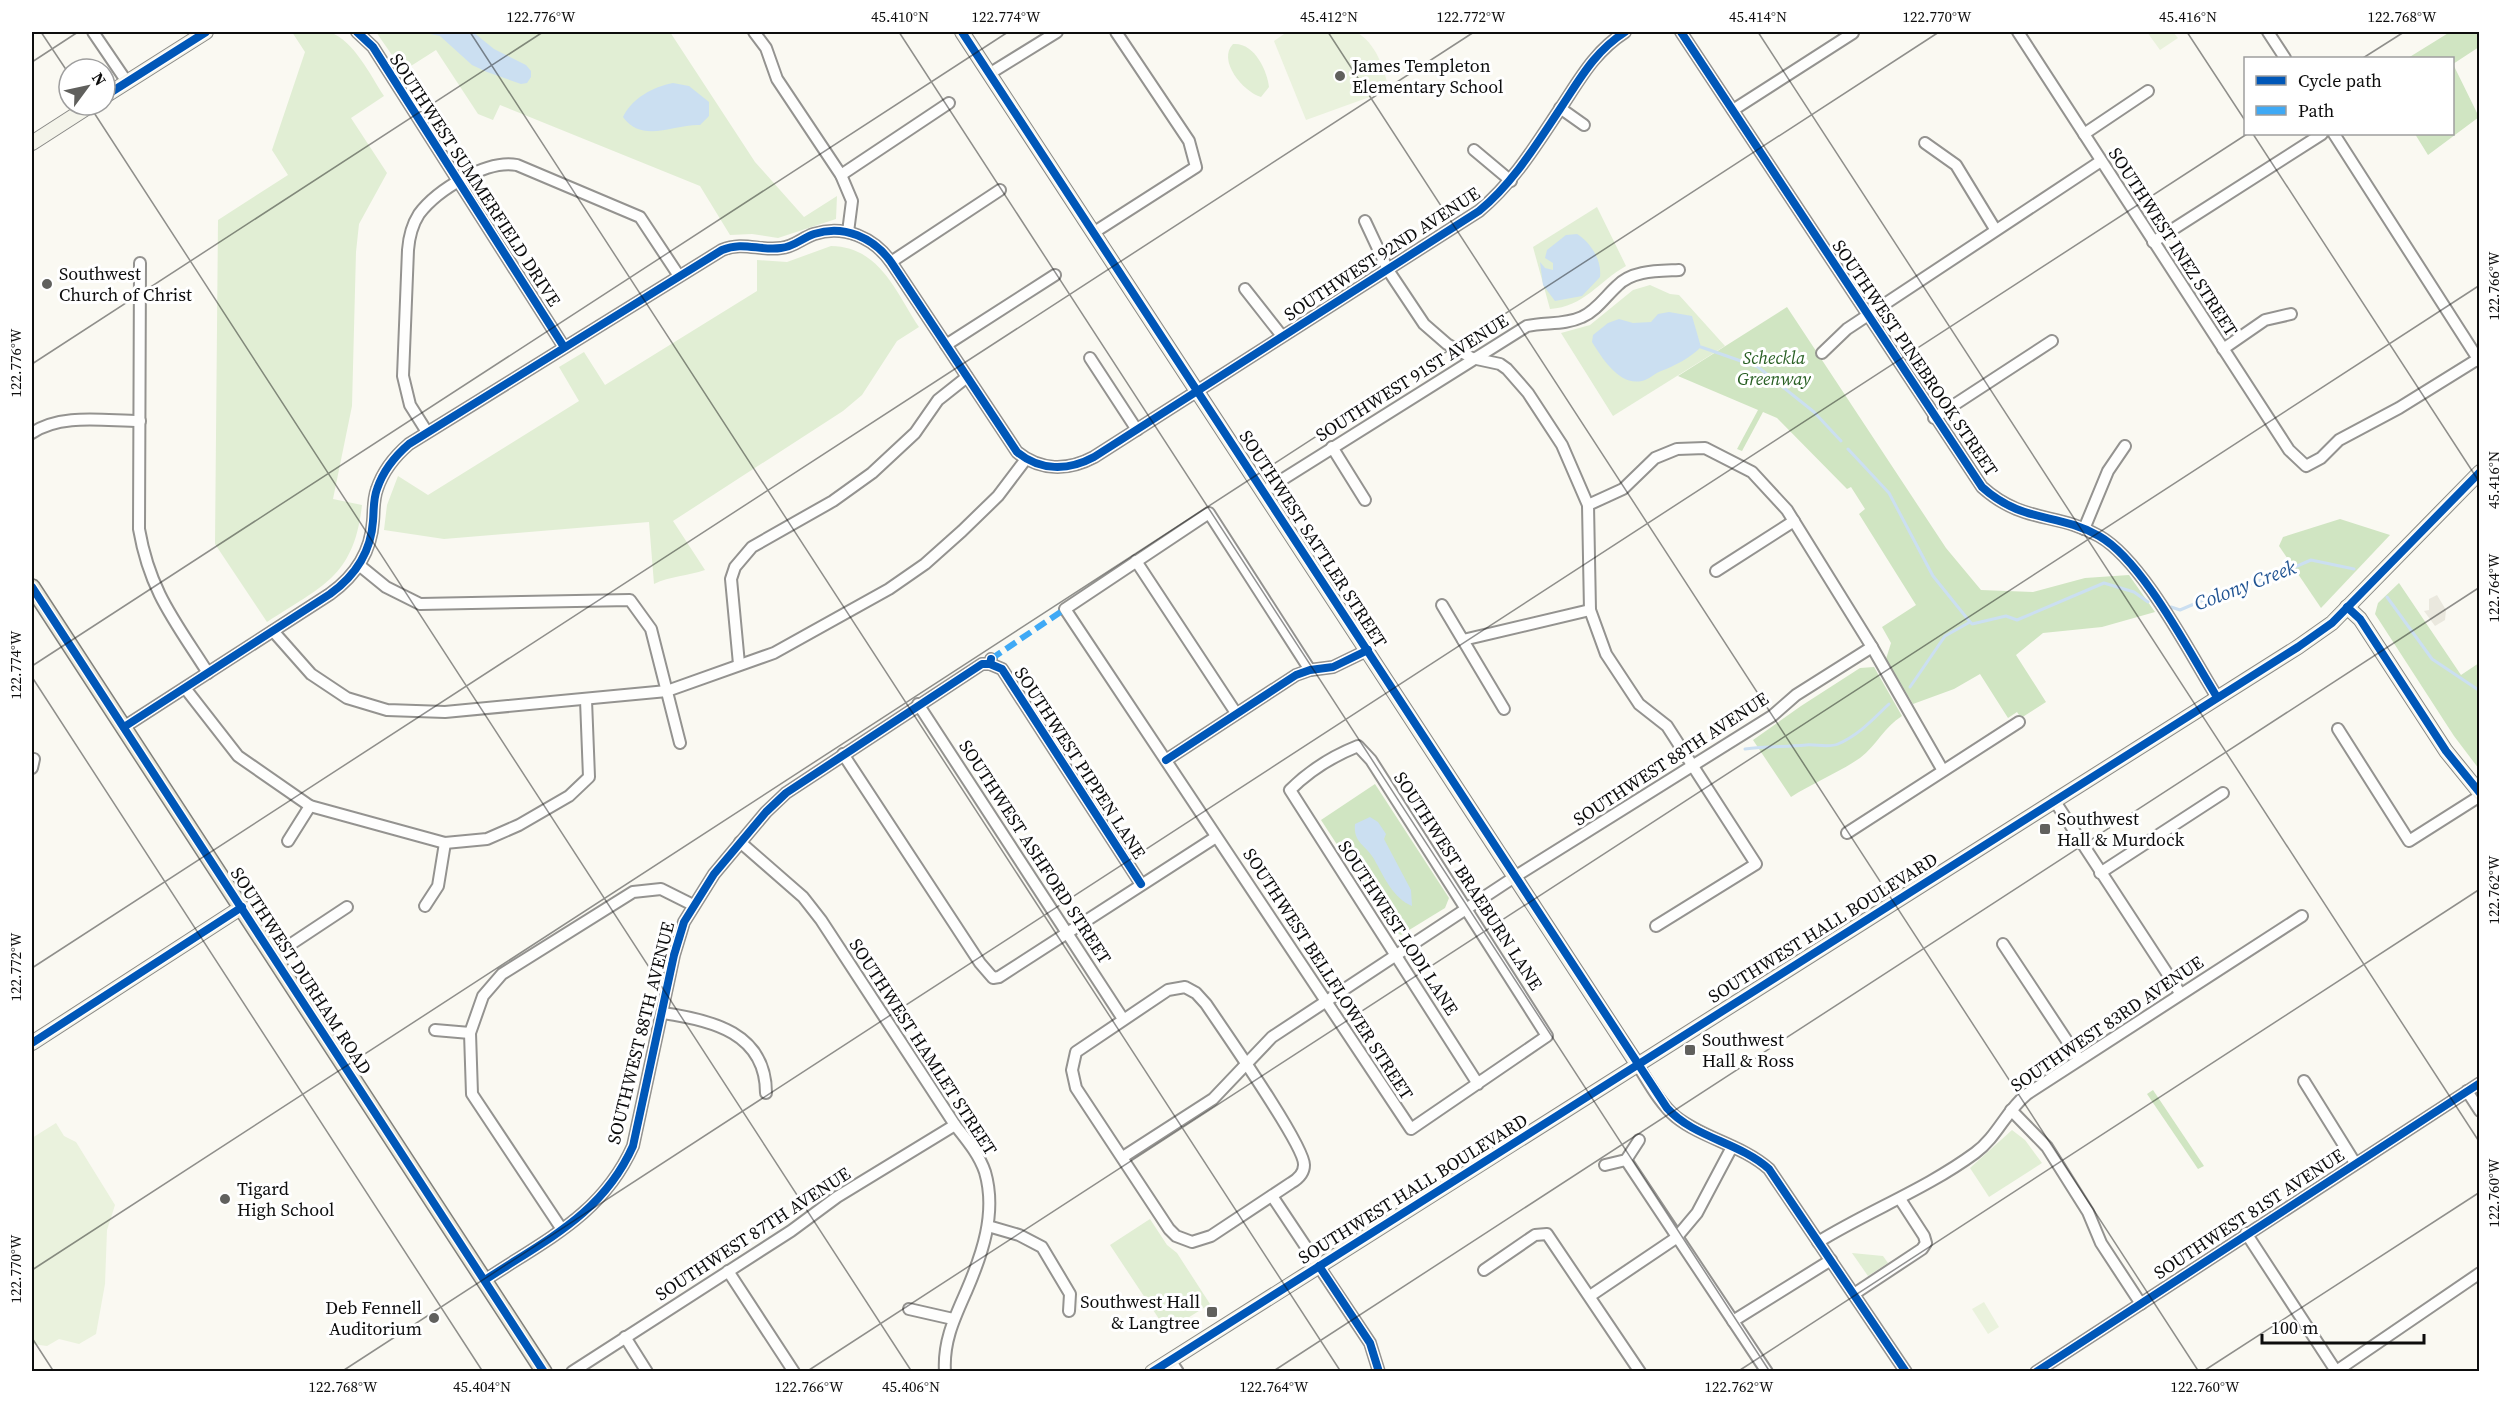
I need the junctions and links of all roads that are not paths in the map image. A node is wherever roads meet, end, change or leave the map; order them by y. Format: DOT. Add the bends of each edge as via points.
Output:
graph roads {
  1 [pos="93,32"];
  2 [pos="206,32"];
  3 [pos="357,32"];
  4 [pos="754,32"];
  5 [pos="962,32"];
  6 [pos="1057,32"];
  7 [pos="1116,32"];
  8 [pos="1625,32"];
  9 [pos="1681,32"];
  10 [pos="2018,32"];
  11 [pos="2268,32"];
  12 [pos="1852,33"];
  13 [pos="2284,57"];
  14 [pos="989,74"];
  15 [pos="127,82"];
  16 [pos="117,88"];
  17 [pos="2148,91"];
  18 [pos="949,103"];
  19 [pos="1560,108"];
  20 [pos="1733,110"];
  21 [pos="73,117"];
  22 [pos="1584,125"];
  23 [pos="2084,134"];
  24 [pos="2320,135"];
  25 [pos="2335,135"];
  26 [pos="32,143"];
  27 [pos="1925,143"];
  28 [pos="1474,150"];
  29 [pos="2101,160"];
  30 [pos="841,176"];
  31 [pos="1510,181"];
  32 [pos="459,182"];
  33 [pos="1000,190"];
  34 [pos="1365,221"];
  35 [pos="1995,229"];
  36 [pos="848,232"];
  37 [pos="1093,233"];
  38 [pos="2153,242"];
  39 [pos="891,262"];
  40 [pos="140,263"];
  41 [pos="1388,270"];
  42 [pos="1679,270"];
  43 [pos="1055,275"];
  44 [pos="679,276"];
  45 [pos="1245,289"];
  46 [pos="2291,314"];
  47 [pos="1867,315"];
  48 [pos="1282,336"];
  49 [pos="2052,341"];
  50 [pos="946,345"];
  51 [pos="564,347"];
  52 [pos="2223,349"];
  53 [pos="1822,353"];
  54 [pos="1090,358"];
  55 [pos="1472,358"];
  56 [pos="2479,360"];
  57 [pos="968,377"];
  58 [pos="1197,392"];
  59 [pos="1934,418"];
  60 [pos="140,421"];
  61 [pos="1137,430"];
  62 [pos="427,432"];
  63 [pos="32,433"];
  64 [pos="2126,446"];
  65 [pos="1332,447"];
  66 [pos="1026,459"];
  67 [pos="2480,472"];
  68 [pos="1264,491"];
  69 [pos="1365,500"];
  70 [pos="1588,505"];
  71 [pos="1794,521"];
  72 [pos="2084,529"];
  73 [pos="1136,561"];
  74 [pos="359,565"];
  75 [pos="1716,571"];
  76 [pos="32,587"];
  77 [pos="1443,605"];
  78 [pos="2347,607"];
  79 [pos="1590,610"];
  80 [pos="273,631"];
  81 [pos="1463,640"];
  82 [pos="1872,647"];
  83 [pos="1368,650"];
  84 [pos="990,661"];
  85 [pos="739,664"];
  86 [pos="1310,670"];
  87 [pos="208,673"];
  88 [pos="185,688"];
  89 [pos="667,691"];
  90 [pos="2217,697"];
  91 [pos="586,700"];
  92 [pos="918,704"];
  93 [pos="1504,709"];
  94 [pos="1236,713"];
  95 [pos="2019,722"];
  96 [pos="124,727"];
  97 [pos="2338,729"];
  98 [pos="680,743"];
  99 [pos="843,754"];
  100 [pos="1166,760"];
  101 [pos="1694,765"];
  102 [pos="1942,770"];
  103 [pos="1290,790"];
  104 [pos="2223,793"];
  105 [pos="2480,794"];
  106 [pos="2054,800"];
  107 [pos="310,806"];
  108 [pos="1847,833"];
  109 [pos="1216,837"];
  110 [pos="288,841"];
  111 [pos="740,842"];
  112 [pos="445,843"];
  113 [pos="2100,873"];
  114 [pos="1516,876"];
  115 [pos="1141,884"];
  116 [pos="693,905"];
  117 [pos="425,906"];
  118 [pos="242,907"];
  119 [pos="347,907"];
  120 [pos="1468,910"];
  121 [pos="2302,916"];
  122 [pos="1656,926"];
  123 [pos="1068,932"];
  124 [pos="2003,944"];
  125 [pos="1396,954"];
  126 [pos="273,956"];
  127 [pos="2180,993"];
  128 [pos="1326,1002"];
  129 [pos="663,1012"];
  130 [pos="1123,1019"];
  131 [pos="435,1030"];
  132 [pos="470,1033"];
  133 [pos="32,1043"];
  134 [pos="2079,1059"];
  135 [pos="1245,1064"];
  136 [pos="1637,1064"];
  137 [pos="2304,1081"];
  138 [pos="2480,1083"];
  139 [pos="1479,1084"];
  140 [pos="2467,1091"];
  141 [pos="766,1093"];
  142 [pos="2011,1110"];
  143 [pos="2480,1111"];
  144 [pos="955,1125"];
  145 [pos="1639,1140"];
  146 [pos="1732,1147"];
  147 [pos="1123,1157"];
  148 [pos="1626,1160"];
  149 [pos="2355,1163"];
  150 [pos="1605,1165"];
  151 [pos="1272,1196"];
  152 [pos="1899,1199"];
  153 [pos="988,1226"];
  154 [pos="561,1228"];
  155 [pos="2246,1233"];
  156 [pos="1676,1238"];
  157 [pos="1818,1242"];
  158 [pos="1831,1260"];
  159 [pos="1318,1266"];
  160 [pos="1484,1270"];
  161 [pos="728,1271"];
  162 [pos="2480,1273"];
  163 [pos="485,1280"];
  164 [pos="1854,1294"];
  165 [pos="1590,1296"];
  166 [pos="2141,1304"];
  167 [pos="909,1309"];
  168 [pos="1069,1311"];
  169 [pos="952,1319"];
  170 [pos="1733,1321"];
  171 [pos="625,1337"];
  172 [pos="1174,1366"];
  173 [pos="544,1371"];
  174 [pos="572,1371"];
  175 [pos="647,1371"];
  176 [pos="794,1371"];
  177 [pos="945,1371"];
  178 [pos="1152,1371"];
  179 [pos="1380,1371"];
  180 [pos="1640,1371"];
  181 [pos="1767,1371"];
  182 [pos="1906,1371"];
  183 [pos="2036,1371"];
  184 [pos="2335,1371"];
  1 -- 15 [label="street"];
  2 -- 15 [label="main road"];
  3 -- 32 [label="street, SOUTHWEST SUMMERFIELD DRIVE" via="373,48"];
  4 -- 30 [label="street" via="766,48 777,79"];
  5 -- 14 [label="main road, SOUTHWEST SATTLER STREET"];
  6 -- 14 [label="street"];
  7 -- 37 [label="street" via="1193,148 1196,167"];
  8 -- 19 [label="street, SOUTHWEST 92ND AVENUE" via="1590,61"];
  9 -- 20 [label="street, SOUTHWEST PINEBROOK STREET"];
  10 -- 23 [label="street, SOUTHWEST INEZ STREET"];
  11 -- 13 [label="street"];
  12 -- 20 [label="street"];
  14 -- 37 [label="main road, SOUTHWEST SATTLER STREET"];
  15 -- 16 [label="main road"];
  17 -- 23 [label="street"];
  18 -- 30 [label="street"];
  19 -- 22 [label="street"];
  19 -- 31 [label="street, SOUTHWEST 92ND AVENUE"];
  20 -- 47 [label="street, SOUTHWEST PINEBROOK STREET"];
  21 -- 26 [label="main road"];
  23 -- 29 [label="street, SOUTHWEST INEZ STREET"];
  24 -- 38 [label="street"];
  25 -- 56 [label="street"];
  27 -- 35 [label="street" via="1956,165"];
  28 -- 31 [label="street"];
  29 -- 35 [label="street"];
  29 -- 38 [label="street, SOUTHWEST INEZ STREET"];
  30 -- 36 [label="street" via="852,201"];
  31 -- 41 [label="street, SOUTHWEST 92ND AVENUE" via="1479,211"];
  32 -- 44 [label="street" via="489,166 517,165 629,211 647,225"];
  32 -- 51 [label="street, SOUTHWEST SUMMERFIELD DRIVE"];
  32 -- 62 [label="street" via="420,214 409,236 403,376 410,405"];
  33 -- 39 [label="street"];
  34 -- 41 [label="street"];
  35 -- 47 [label="street"];
  36 -- 39 [label="street" via="874,244"];
  36 -- 44 [label="street" via="818,233 779,249 737,244"];
  37 -- 58 [label="main road, SOUTHWEST SATTLER STREET"];
  38 -- 52 [label="street, SOUTHWEST INEZ STREET"];
  39 -- 50 [label="street"];
  40 -- 60 [label="street"];
  41 -- 48 [label="street, SOUTHWEST 92ND AVENUE"];
  41 -- 55 [label="street" via="1424,324 1447,344"];
  42 -- 55 [label="street, SOUTHWEST 91ST AVENUE" via="1630,276 1583,317 1527,326"];
  43 -- 50 [label="street"];
  44 -- 51 [label="street"];
  45 -- 48 [label="street"];
  46 -- 52 [label="street" via="2265,320"];
  47 -- 53 [label="street" via="1836,337"];
  47 -- 59 [label="street, SOUTHWEST PINEBROOK STREET"];
  48 -- 58 [label="street, SOUTHWEST 92ND AVENUE"];
  49 -- 59 [label="street"];
  50 -- 57 [label="street"];
  51 -- 62 [label="street"];
  52 -- 56 [label="street, SOUTHWEST INEZ STREET" via="2289,450 2306,466 2339,440"];
  54 -- 61 [label="street"];
  55 -- 65 [label="street, SOUTHWEST 91ST AVENUE"];
  55 -- 70 [label="street" via="1500,364 1528,393 1562,446"];
  57 -- 66 [label="street" via="1009,441"];
  57 -- 85 [label="street" via="938,400 915,433 872,473 742,556 730,579"];
  58 -- 61 [label="street, SOUTHWEST 92ND AVENUE"];
  58 -- 68 [label="main road, SOUTHWEST SATTLER STREET"];
  59 -- 72 [label="street, SOUTHWEST PINEBROOK STREET" via="1994,498 2018,512"];
  60 -- 63 [label="street" via="62,421 48,423"];
  60 -- 87 [label="street" via="139,529 145,562 158,596"];
  61 -- 66 [label="street, SOUTHWEST 92ND AVENUE" via="1075,465 1056,468"];
  62 -- 74 [label="street" via="400,452 382,477 374,503 370,541"];
  64 -- 72 [label="street" via="2108,471"];
  65 -- 68 [label="street, SOUTHWEST 91ST AVENUE"];
  65 -- 69 [label="street"];
  66 -- 85 [label="street" via="998,496 925,564 811,634"];
  67 -- 78 [label="main road, SOUTHWEST HALL BOULEVARD"];
  68 -- 83 [label="main road, SOUTHWEST SATTLER STREET"];
  70 -- 71 [label="street" via="1623,489 1655,458 1677,449 1705,448 1752,472 1782,502"];
  70 -- 79 [label="street"];
  71 -- 75 [label="street"];
  71 -- 82 [label="street"];
  72 -- 90 [label="street, SOUTHWEST PINEBROOK STREET" via="2118,549 2140,573"];
  73 -- 86 [label="street" via="1209,513"];
  73 -- 94 [label="street"];
  73 -- 100 [label="street" via="1065,609"];
  74 -- 80 [label="street" via="339,588"];
  74 -- 89 [label="street" via="386,587 420,604 630,600 651,629"];
  76 -- 96 [label="main road, SOUTHWEST DURHAM ROAD"];
  77 -- 81 [label="street"];
  78 -- 90 [label="main road, SOUTHWEST HALL BOULEVARD" via="2298,647"];
  78 -- 105 [label="main road" via="2360,619 2446,751"];
  79 -- 81 [label="street"];
  79 -- 101 [label="street" via="1606,654 1621,679 1639,704 1667,726"];
  80 -- 87 [label="street"];
  80 -- 91 [label="street" via="311,674 347,698 387,710 445,712"];
  81 -- 93 [label="street"];
  82 -- 101 [label="street, SOUTHWEST 88TH AVENUE" via="1796,695 1772,717"];
  82 -- 102 [label="street"];
  83 -- 86 [label="street" via="1333,668"];
  83 -- 114 [label="main road, SOUTHWEST SATTLER STREET"];
  84 -- 92 [label="street, SOUTHWEST 88TH AVENUE"];
  84 -- 115 [label="street, SOUTHWEST PIPPEN LANE" via="1002,669"];
  85 -- 89 [label="street"];
  86 -- 94 [label="street"];
  87 -- 88 [label="street"];
  88 -- 96 [label="street"];
  88 -- 107 [label="street" via="238,756"];
  89 -- 91 [label="street"];
  89 -- 98 [label="street"];
  90 -- 106 [label="main road, SOUTHWEST HALL BOULEVARD"];
  91 -- 112 [label="street" via="590,777 569,795 519,825 487,838"];
  92 -- 99 [label="street, SOUTHWEST 88TH AVENUE"];
  92 -- 123 [label="street, SOUTHWEST ASHFORD STREET"];
  94 -- 100 [label="street"];
  95 -- 102 [label="street"];
  96 -- 118 [label="main road, SOUTHWEST DURHAM ROAD"];
  97 -- 105 [label="street" via="2409,841"];
  99 -- 111 [label="street, SOUTHWEST 88TH AVENUE" via="776,801"];
  99 -- 123 [label="street" via="993,978"];
  100 -- 109 [label="street, SOUTHWEST BELLFLOWER STREET"];
  101 -- 114 [label="street, SOUTHWEST 88TH AVENUE"];
  101 -- 122 [label="street" via="1756,864"];
  102 -- 108 [label="street"];
  103 -- 120 [label="street, SOUTHWEST BRAEBURN LANE" via="1302,778 1358,746"];
  103 -- 125 [label="street, SOUTHWEST LODI LANE"];
  104 -- 113 [label="street"];
  106 -- 113 [label="street"];
  106 -- 136 [label="main road, SOUTHWEST HALL BOULEVARD"];
  107 -- 110 [label="street"];
  107 -- 112 [label="street"];
  109 -- 115 [label="street"];
  109 -- 128 [label="street, SOUTHWEST BELLFLOWER STREET"];
  111 -- 116 [label="street, SOUTHWEST 88TH AVENUE"];
  111 -- 144 [label="street, SOUTHWEST HAMLET STREET" via="803,897 821,920"];
  112 -- 117 [label="street" via="438,886"];
  113 -- 127 [label="street"];
  114 -- 120 [label="street, SOUTHWEST 88TH AVENUE"];
  114 -- 136 [label="main road, SOUTHWEST SATTLER STREET"];
  115 -- 123 [label="street"];
  116 -- 129 [label="street, SOUTHWEST 88TH AVENUE" via="679,934"];
  116 -- 132 [label="street" via="661,889 633,892 502,974 483,996"];
  118 -- 126 [label="main road, SOUTHWEST DURHAM ROAD"];
  118 -- 133 [label="main road"];
  119 -- 126 [label="street"];
  120 -- 125 [label="street, SOUTHWEST 88TH AVENUE"];
  120 -- 139 [label="street, SOUTHWEST BRAEBURN LANE" via="1547,1035"];
  121 -- 127 [label="street, SOUTHWEST 83RD AVENUE"];
  123 -- 130 [label="street, SOUTHWEST ASHFORD STREET"];
  124 -- 134 [label="street"];
  125 -- 128 [label="street, SOUTHWEST 88TH AVENUE"];
  125 -- 139 [label="street, SOUTHWEST LODI LANE"];
  126 -- 163 [label="main road, SOUTHWEST DURHAM ROAD"];
  127 -- 134 [label="street, SOUTHWEST 83RD AVENUE"];
  128 -- 135 [label="street, SOUTHWEST 88TH AVENUE" via="1272,1037"];
  128 -- 139 [label="street, SOUTHWEST BELLFLOWER STREET" via="1411,1129"];
  129 -- 141 [label="street" via="716,1023 742,1040 766,1072"];
  129 -- 154 [label="street, SOUTHWEST 88TH AVENUE" via="633,1146 623,1168 590,1209"];
  130 -- 135 [label="street" via="1174,988 1191,989 1206,1004"];
  130 -- 147 [label="street" via="1077,1052 1072,1070 1076,1088"];
  131 -- 132 [label="street"];
  132 -- 154 [label="street" via="472,1094"];
  134 -- 142 [label="street, SOUTHWEST 83RD AVENUE"];
  135 -- 147 [label="street, SOUTHWEST 88TH AVENUE" via="1213,1099"];
  135 -- 151 [label="street" via="1303,1157 1302,1173"];
  136 -- 146 [label="street" via="1674,1116"];
  136 -- 159 [label="main road, SOUTHWEST HALL BOULEVARD"];
  137 -- 149 [label="street"];
  138 -- 140 [label="street, SOUTHWEST 81ST AVENUE"];
  140 -- 143 [label="street"];
  140 -- 149 [label="street, SOUTHWEST 81ST AVENUE"];
  142 -- 152 [label="street, SOUTHWEST 83RD AVENUE" via="1983,1146"];
  142 -- 166 [label="street" via="2047,1147"];
  144 -- 153 [label="street, SOUTHWEST HAMLET STREET" via="985,1172 991,1209"];
  144 -- 161 [label="street, SOUTHWEST 87TH AVENUE" via="837,1197"];
  145 -- 148 [label="street"];
  146 -- 156 [label="street" via="1697,1213"];
  146 -- 157 [label="street" via="1769,1169"];
  147 -- 151 [label="street" via="1169,1228 1188,1242 1203,1240"];
  148 -- 150 [label="street"];
  148 -- 156 [label="street"];
  149 -- 155 [label="street, SOUTHWEST 81ST AVENUE"];
  151 -- 159 [label="street"];
  152 -- 157 [label="street, SOUTHWEST 83RD AVENUE" via="1865,1213"];
  152 -- 164 [label="street" via="1926,1243"];
  153 -- 168 [label="street" via="1042,1247 1070,1294"];
  153 -- 169 [label="street, SOUTHWEST HAMLET STREET" via="966,1292"];
  154 -- 163 [label="street, SOUTHWEST 88TH AVENUE"];
  155 -- 166 [label="street, SOUTHWEST 81ST AVENUE"];
  155 -- 184 [label="street"];
  156 -- 165 [label="street"];
  156 -- 170 [label="street"];
  157 -- 158 [label="street"];
  158 -- 164 [label="street"];
  158 -- 170 [label="street"];
  159 -- 172 [label="main road, SOUTHWEST HALL BOULEVARD"];
  159 -- 179 [label="street" via="1370,1344"];
  160 -- 165 [label="street" via="1542,1232 1552,1238"];
  161 -- 171 [label="street, SOUTHWEST 87TH AVENUE"];
  161 -- 176 [label="street"];
  162 -- 184 [label="street"];
  163 -- 173 [label="main road, SOUTHWEST DURHAM ROAD"];
  164 -- 182 [label="street"];
  165 -- 180 [label="street"];
  166 -- 183 [label="street, SOUTHWEST 81ST AVENUE"];
  167 -- 169 [label="street"];
  169 -- 177 [label="street, SOUTHWEST HAMLET STREET" via="943,1353"];
  170 -- 181 [label="street"];
  171 -- 174 [label="street, SOUTHWEST 87TH AVENUE"];
  171 -- 175 [label="street"];
  172 -- 178 [label="main road, SOUTHWEST HALL BOULEVARD"];
}
